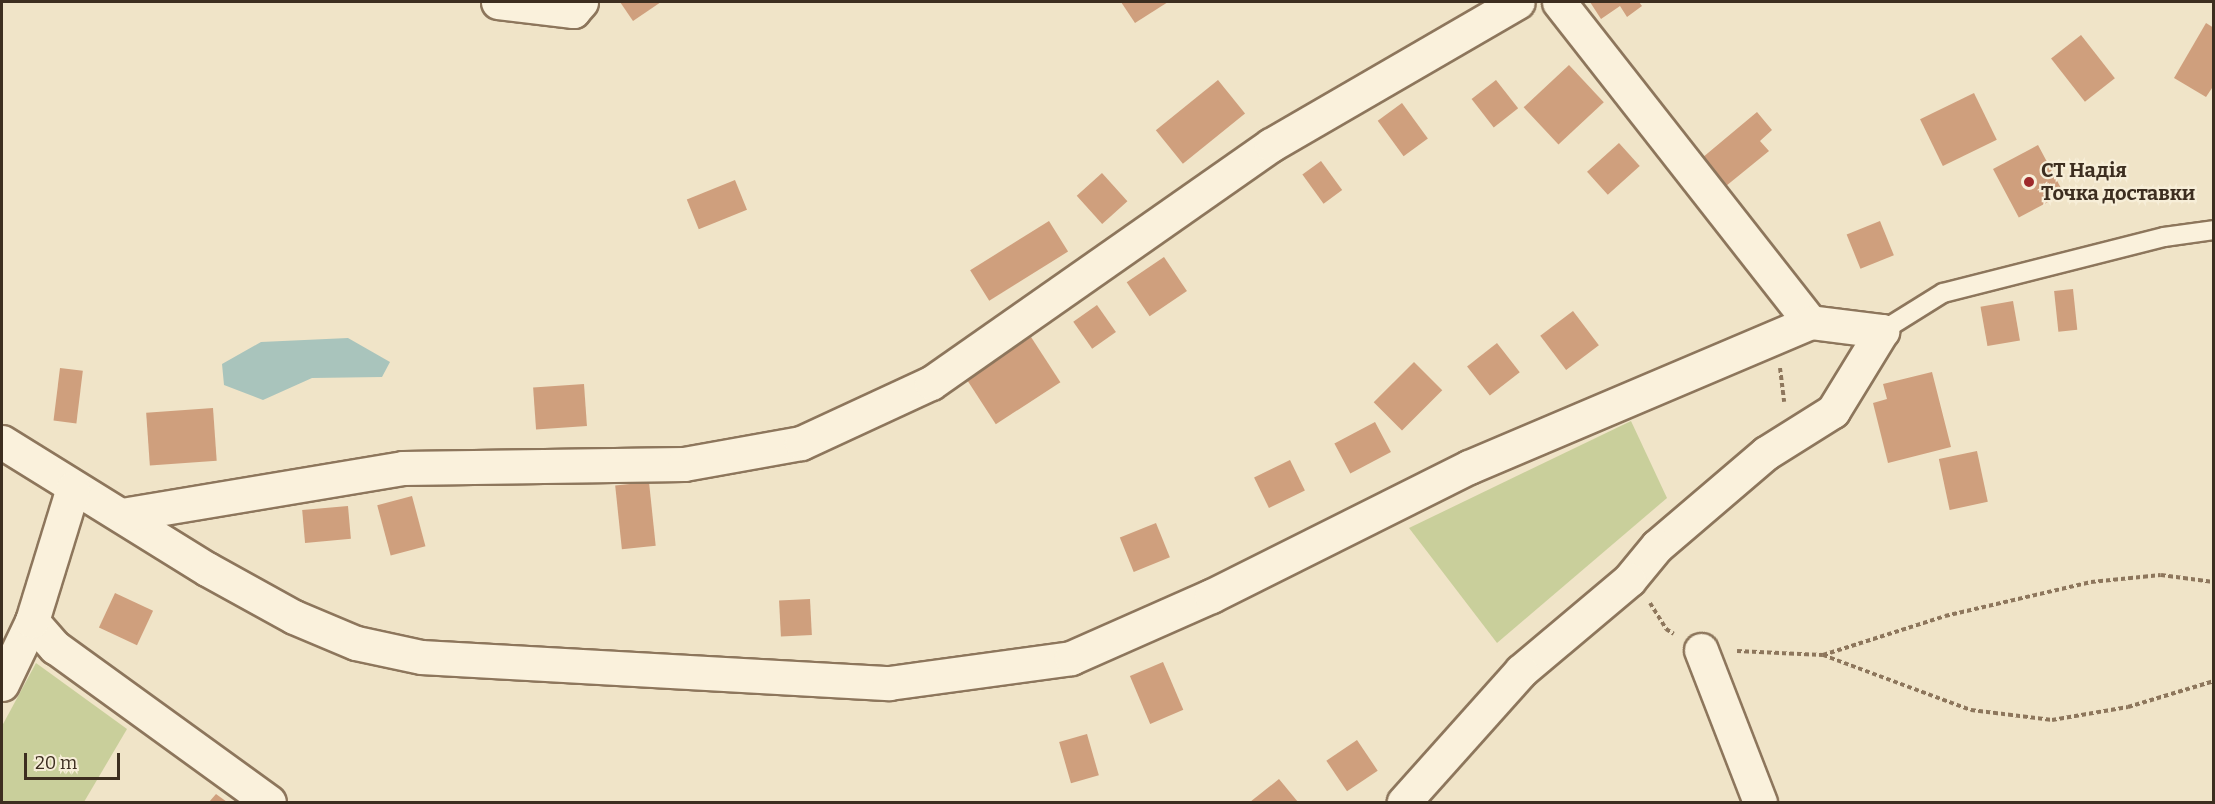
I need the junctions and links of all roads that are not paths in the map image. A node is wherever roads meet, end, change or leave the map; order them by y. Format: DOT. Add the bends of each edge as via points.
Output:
graph roads {
  1 [pos="498,2"];
  2 [pos="582,2"];
  3 [pos="1518,2"];
  4 [pos="1559,2"];
  5 [pos="1474,15"];
  6 [pos="2214,231"];
  7 [pos="1810,322"];
  8 [pos="1882,331"];
  9 [pos="2,442"];
  10 [pos="72,488"];
  11 [pos="122,515"];
  12 [pos="32,621"];
  13 [pos="1701,650"];
  14 [pos="2,684"];
  15 [pos="269,802"];
  16 [pos="1404,802"];
  17 [pos="1760,802"];
  1 -- 2 [label="street" via="573,11"];
  3 -- 5 [label="street"];
  4 -- 7 [label="street"];
  5 -- 11 [label="street" via="1271,145 931,383 801,443 684,464 403,468"];
  6 -- 8 [label="lane" via="2164,237 1943,293"];
  7 -- 8 [label="street"];
  7 -- 11 [label="street" via="1469,466 1211,596 1071,658 889,683 410,655 356,643 294,617 207,569"];
  8 -- 16 [label="street" via="1833,411 1766,453 1656,546 1629,580 1521,671"];
  9 -- 10 [label="street"];
  10 -- 11 [label="street"];
  10 -- 12 [label="street"];
  12 -- 14 [label="street"];
  12 -- 15 [label="street" via="55,647"];
  13 -- 17 [label="street"];
}
